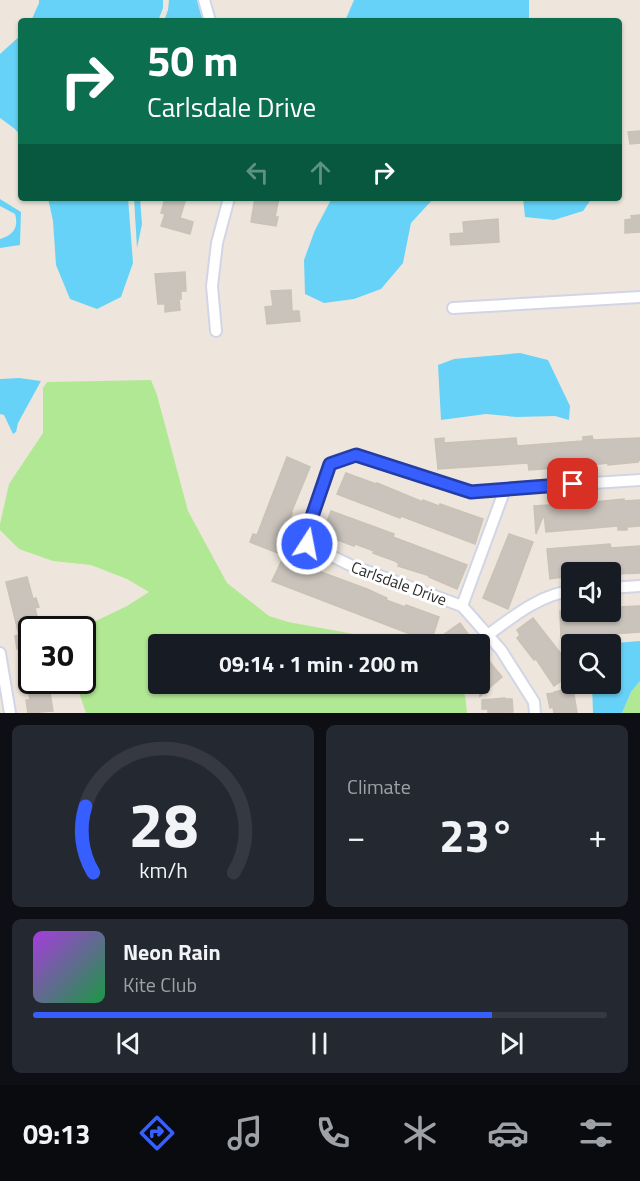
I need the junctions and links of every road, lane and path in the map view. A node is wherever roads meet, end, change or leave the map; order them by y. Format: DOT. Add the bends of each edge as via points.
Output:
graph roads {
  1 [pos="204,0"];
  2 [pos="209,18"];
  3 [pos="228,201"];
  4 [pos="640,297"];
  5 [pos="453,308"];
  6 [pos="216,331"];
  7 [pos="640,480"];
  8 [pos="505,489"];
  9 [pos="640,586"];
  10 [pos="621,587"];
  11 [pos="561,593"];
  12 [pos="462,606"];
  13 [pos="487,634"];
  14 [pos="489,634"];
  15 [pos="490,637"];
  16 [pos="0,653"];
  17 [pos="10,713"];
  18 [pos="535,713"];
  1 -- 2 [label="street"];
  3 -- 6 [label="street" via="217,243 212,286"];
  4 -- 5 [label="street"];
  7 -- 8 [label="street, Carlsdale Drive"];
  8 -- 12 [label="street"];
  8 -- 12 [label="street, Carlsdale Drive" via="471,492 356,455 330,464 306,534 307,544 350,565"];
  9 -- 10 [label="street"];
  11 -- 14 [label="street" via="529,606"];
  12 -- 13 [label="street, Carlsdale Drive"];
  15 -- 18 [label="street, Carlsdale Drive" via="534,702"];
  16 -- 17 [label="street"];
}
